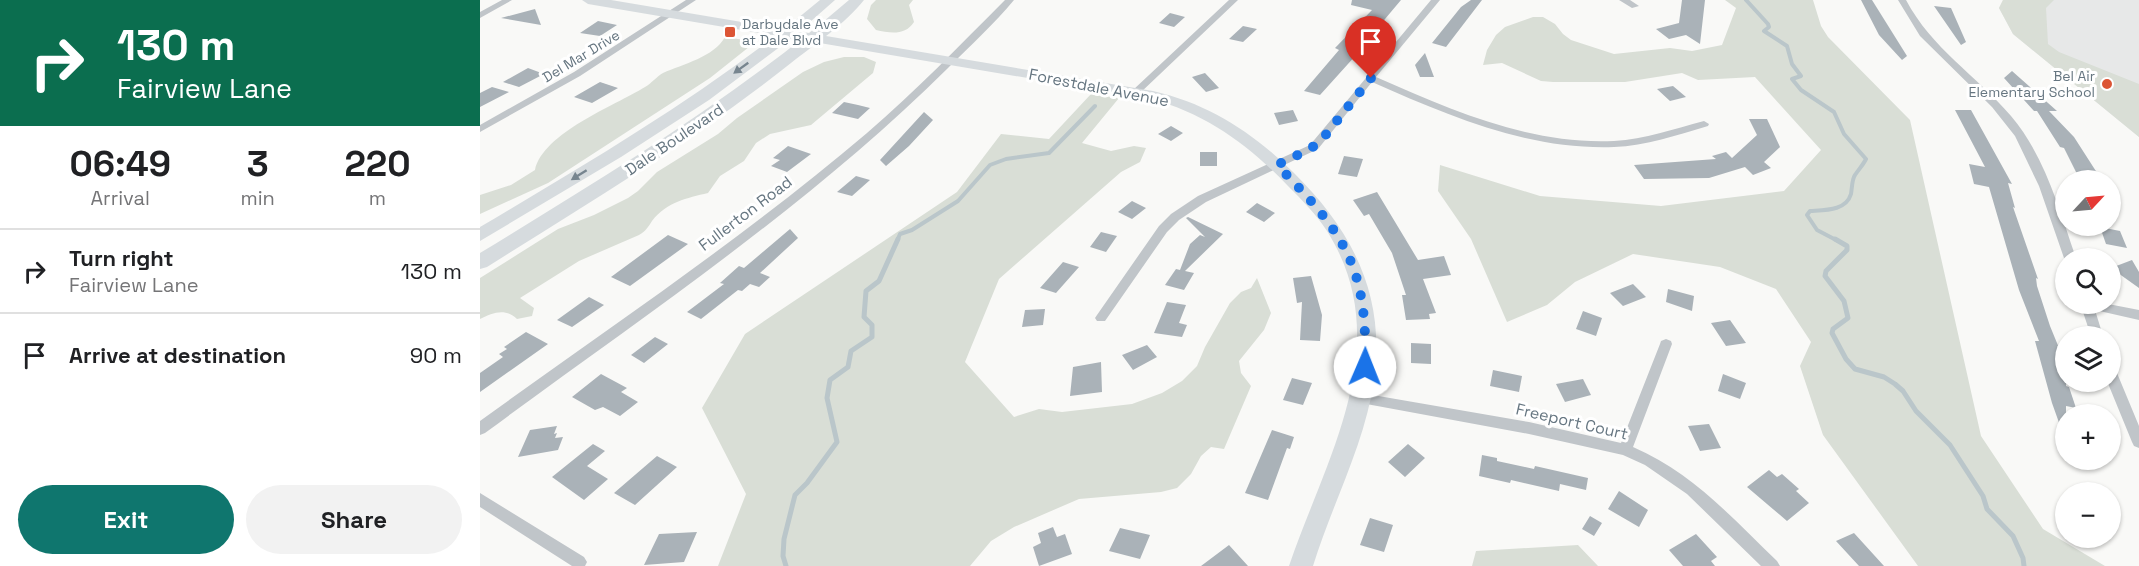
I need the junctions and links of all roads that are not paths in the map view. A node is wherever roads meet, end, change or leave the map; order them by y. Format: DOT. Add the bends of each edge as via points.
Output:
graph roads {
  1 [pos="507,0"];
  2 [pos="588,0"];
  3 [pos="692,0"];
  4 [pos="828,0"];
  5 [pos="857,0"];
  6 [pos="1010,0"];
  7 [pos="1234,0"];
  8 [pos="1436,0"];
  9 [pos="1623,0"];
  10 [pos="1902,0"];
  11 [pos="1635,6"];
  12 [pos="672,14"];
  13 [pos="480,15"];
  14 [pos="788,33"];
  15 [pos="814,37"];
  16 [pos="950,60"];
  17 [pos="1371,78"];
  18 [pos="1136,92"];
  19 [pos="1704,124"];
  20 [pos="480,129"];
  21 [pos="1277,165"];
  22 [pos="480,235"];
  23 [pos="2066,248"];
  24 [pos="480,262"];
  25 [pos="2121,311"];
  26 [pos="2139,315"];
  27 [pos="1101,318"];
  28 [pos="1666,344"];
  29 [pos="2118,392"];
  30 [pos="1361,398"];
  31 [pos="480,429"];
  32 [pos="2139,442"];
  33 [pos="1625,450"];
  34 [pos="480,499"];
  35 [pos="579,562"];
  36 [pos="1301,566"];
  37 [pos="1772,566"];
  1 -- 13 [label="street"];
  2 -- 12 [label="street, Forestdale Avenue"];
  3 -- 12 [label="street, Del Mar Drive"];
  4 -- 14 [label="main road, Dale Boulevard"];
  5 -- 15 [label="main road, Dale Boulevard"];
  6 -- 16 [label="street, Fullerton Road"];
  7 -- 18 [label="street"];
  8 -- 17 [label="street"];
  9 -- 11 [label="street"];
  10 -- 23 [label="street" via="1933,45 1991,100 2022,137"];
  12 -- 14 [label="street, Forestdale Avenue"];
  12 -- 20 [label="street, Del Mar Drive" via="577,75"];
  14 -- 15 [label="street, Forestdale Avenue"];
  14 -- 22 [label="main road, Dale Boulevard, one-way" via="650,131"];
  15 -- 16 [label="street, Forestdale Avenue"];
  15 -- 24 [label="main road, Dale Boulevard" via="692,128"];
  16 -- 18 [label="street, Forestdale Avenue"];
  16 -- 31 [label="street, Fullerton Road" via="853,151"];
  17 -- 19 [label="street" via="1472,122 1550,142 1606,146 1665,137"];
  17 -- 21 [label="street" via="1320,142"];
  18 -- 21 [label="street, Forestdale Avenue" via="1218,118"];
  21 -- 27 [label="street" via="1202,199 1175,217"];
  21 -- 30 [label="street, Forestdale Avenue" via="1326,217 1351,260 1365,313"];
  25 -- 26 [label="street"];
  28 -- 33 [label="street"];
  29 -- 32 [label="street"];
  30 -- 33 [label="street, Freeport Court" via="1529,428"];
  30 -- 36 [label="street, Forestdale Avenue"];
  33 -- 37 [label="street, Freeport Court" via="1658,465 1692,489"];
  34 -- 35 [label="street"];
}
